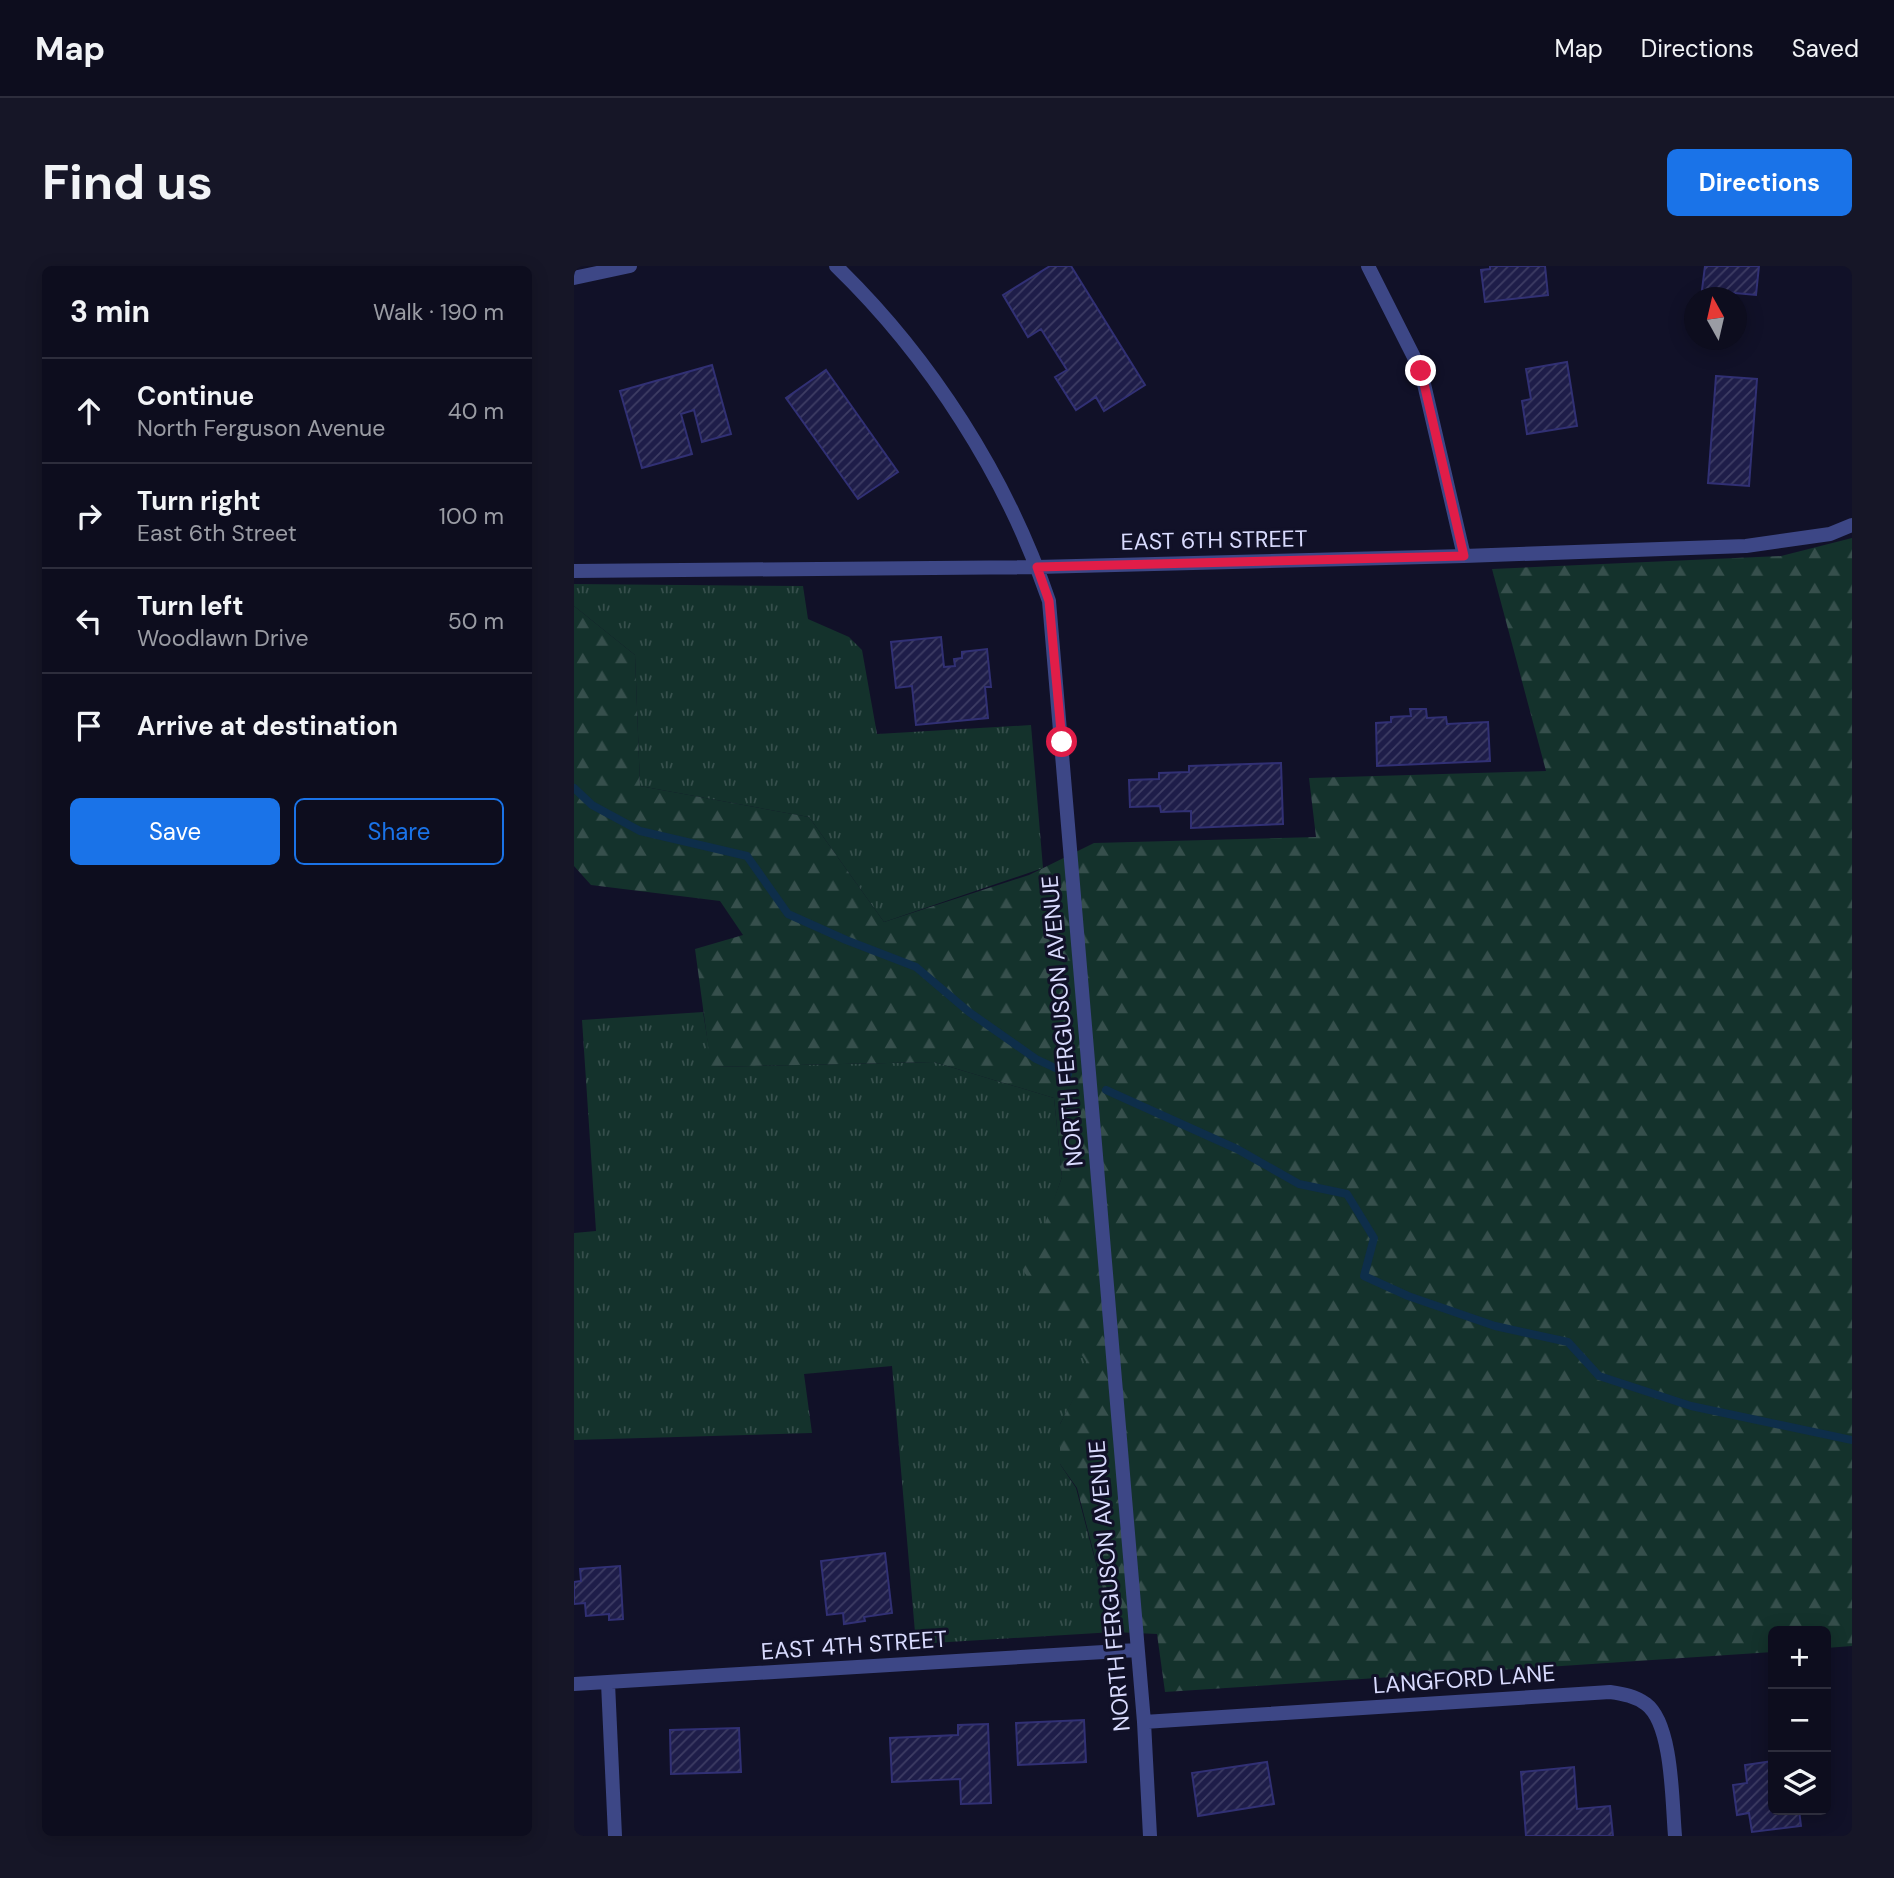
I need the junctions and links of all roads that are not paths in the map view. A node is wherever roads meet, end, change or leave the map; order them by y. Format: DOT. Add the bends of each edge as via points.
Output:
graph roads {
  1 [pos="630,266"];
  2 [pos="836,266"];
  3 [pos="1367,266"];
  4 [pos="574,278"];
  5 [pos="1852,525"];
  6 [pos="1464,556"];
  7 [pos="1037,567"];
  8 [pos="574,571"];
  9 [pos="1137,1650"];
  10 [pos="608,1683"];
  11 [pos="574,1684"];
  12 [pos="1144,1722"];
  13 [pos="615,1836"];
  14 [pos="1150,1836"];
  15 [pos="1675,1836"];
  1 -- 4 [label="street"];
  2 -- 7 [label="street, NORTH FERGUSON AVENUE" via="915,352 991,468"];
  3 -- 6 [label="street" via="1421,371"];
  5 -- 6 [label="street, EAST 6TH STREET" via="1830,534 1746,546"];
  6 -- 7 [label="street, EAST 6TH STREET"];
  7 -- 8 [label="street, EAST 6TH STREET"];
  7 -- 9 [label="street, NORTH FERGUSON AVENUE" via="1049,601"];
  9 -- 10 [label="street, EAST 4TH STREET"];
  9 -- 12 [label="street, NORTH FERGUSON AVENUE"];
  10 -- 11 [label="street, EAST 4TH STREET"];
  10 -- 13 [label="street"];
  12 -- 14 [label="street, NORTH FERGUSON AVENUE"];
  12 -- 15 [label="street, LANGFORD LANE" via="1610,1692 1631,1695 1649,1706 1660,1723"];
}
